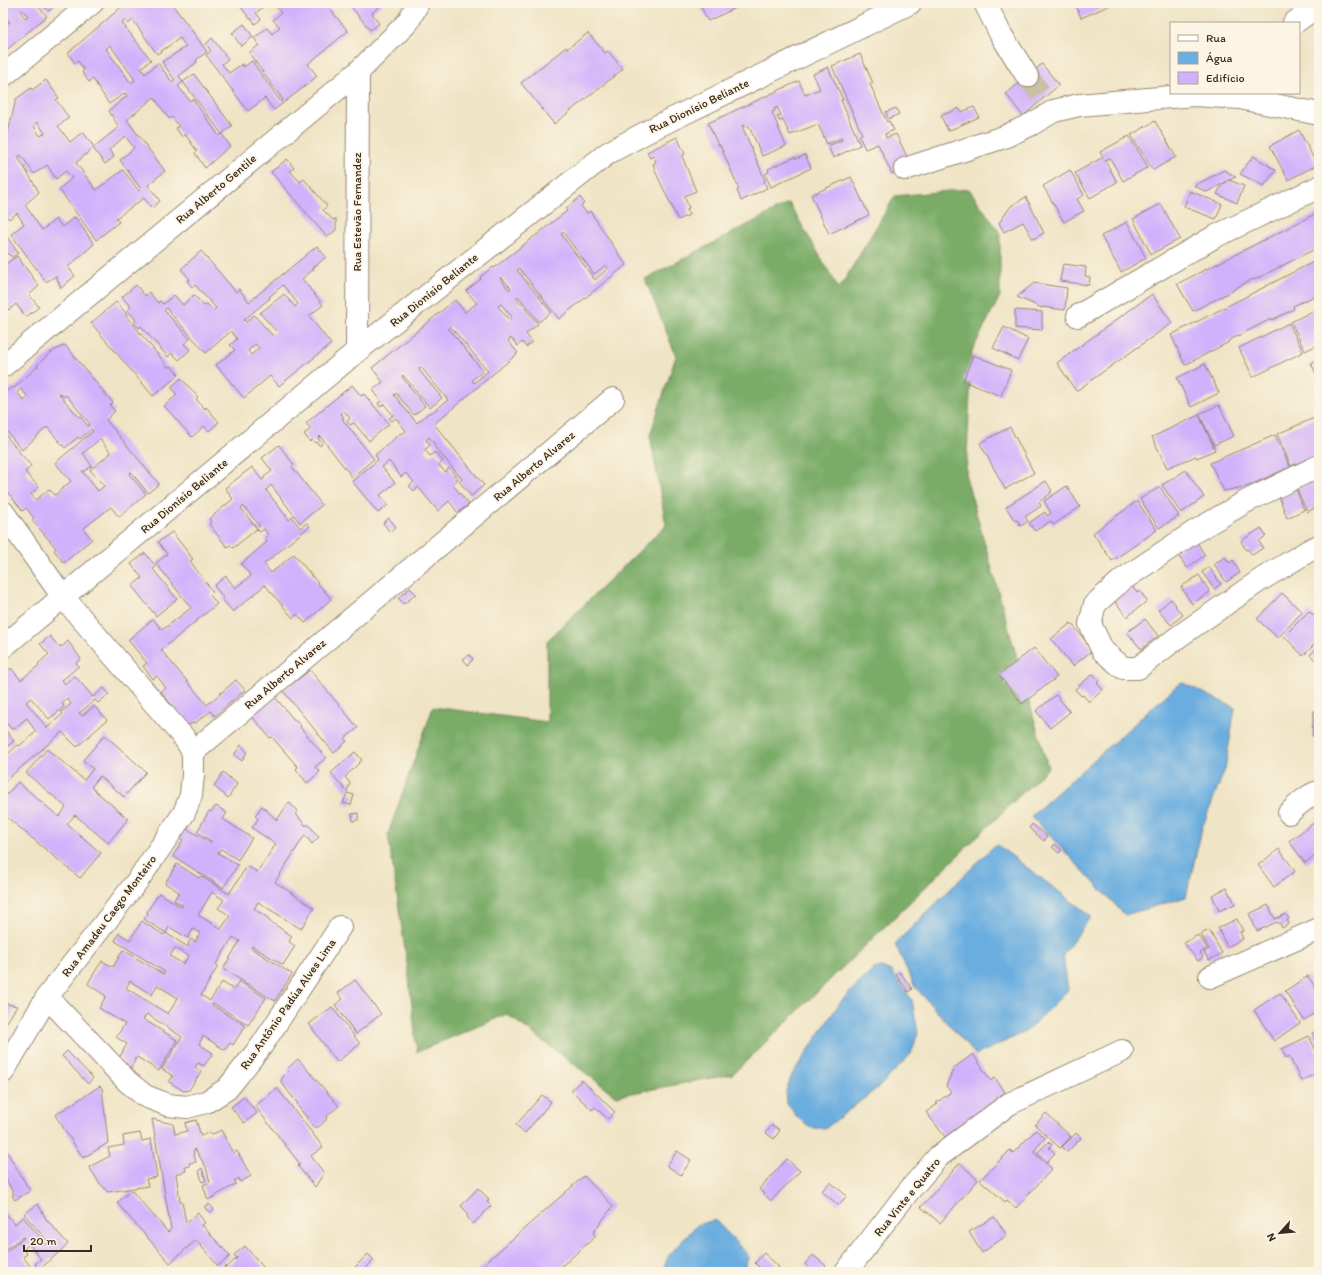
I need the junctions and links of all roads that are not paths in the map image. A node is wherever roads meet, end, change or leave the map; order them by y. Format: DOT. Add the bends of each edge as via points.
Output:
graph roads {
  1 [pos="92,3"];
  2 [pos="418,3"];
  3 [pos="910,3"];
  4 [pos="985,3"];
  5 [pos="1319,5"];
  6 [pos="1295,22"];
  7 [pos="358,72"];
  8 [pos="3,76"];
  9 [pos="1028,76"];
  10 [pos="1195,94"];
  11 [pos="1319,114"];
  12 [pos="905,169"];
  13 [pos="1319,187"];
  14 [pos="1078,316"];
  15 [pos="357,351"];
  16 [pos="3,366"];
  17 [pos="613,399"];
  18 [pos="1319,466"];
  19 [pos="3,512"];
  20 [pos="1319,546"];
  21 [pos="63,597"];
  22 [pos="3,647"];
  23 [pos="193,752"];
  24 [pos="1319,792"];
  25 [pos="1289,813"];
  26 [pos="340,927"];
  27 [pos="1319,928"];
  28 [pos="1210,976"];
  29 [pos="47,997"];
  30 [pos="1122,1051"];
  31 [pos="3,1072"];
  32 [pos="846,1272"];
  1 -- 8 [label="street"];
  2 -- 7 [label="street, Rua Alberto Gentile" via="408,22"];
  3 -- 15 [label="street, Rua Dionísio Beliante" via="608,153"];
  4 -- 9 [label="street" via="1000,33"];
  5 -- 6 [label="street"];
  7 -- 15 [label="street, Rua Estevão Fernandez"];
  7 -- 16 [label="street, Rua Alberto Gentile"];
  10 -- 11 [label="street" via="1240,98"];
  10 -- 12 [label="street" via="1079,105 1049,105 1032,124 1004,137"];
  13 -- 14 [label="street" via="1214,237"];
  15 -- 21 [label="street, Rua Dionísio Beliante"];
  17 -- 23 [label="street, Rua Alberto Alvarez"];
  18 -- 20 [label="street" via="1247,501 1207,524 1122,580 1095,604 1090,624 1103,651 1123,668 1138,668 1262,578"];
  19 -- 21 [label="street"];
  21 -- 22 [label="street, Rua Dionísio Beliante"];
  21 -- 23 [label="street" via="186,738"];
  23 -- 29 [label="street, Rua Amadeu Caego Monteiro" via="191,795 184,813 138,880"];
  24 -- 25 [label="street" via="1302,800"];
  26 -- 29 [label="street, Rua Antônio Padúa Alves Lima" via="262,1045 227,1089 206,1102 187,1107 168,1105 145,1096 128,1082"];
  27 -- 28 [label="street"];
  29 -- 31 [label="street, Rua Amadeu Caego Monteiro"];
  30 -- 32 [label="street, Rua Vinte e Quatro" via="1009,1104 939,1156"];
}
